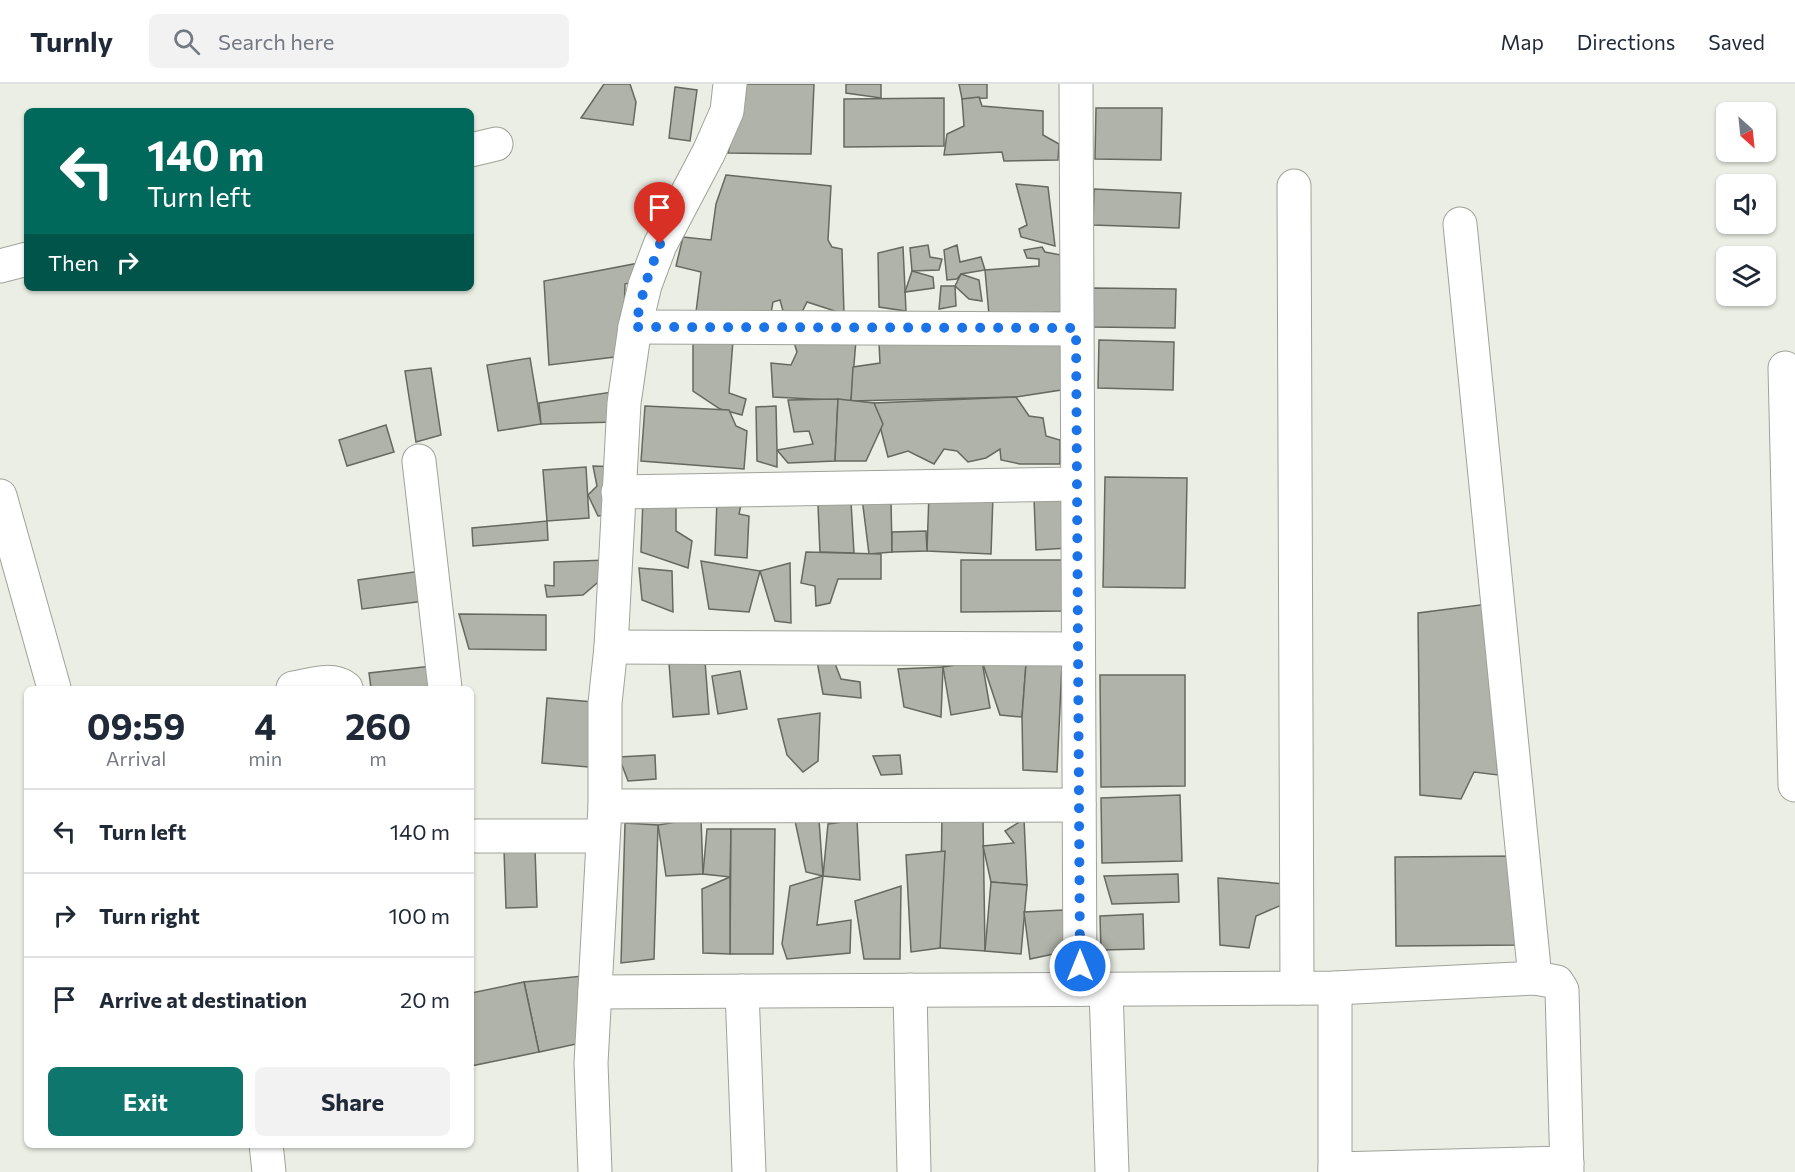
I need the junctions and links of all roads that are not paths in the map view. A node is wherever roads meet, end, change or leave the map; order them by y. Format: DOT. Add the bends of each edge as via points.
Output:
graph roads {
  1 [pos="730,84"];
  2 [pos="1076,84"];
  3 [pos="1294,186"];
  4 [pos="1460,224"];
  5 [pos="24,260"];
  6 [pos="0,266"];
  7 [pos="635,327"];
  8 [pos="1076,328"];
  9 [pos="1785,368"];
  10 [pos="419,461"];
  11 [pos="1076,484"];
  12 [pos="618,492"];
  13 [pos="0,496"];
  14 [pos="611,647"];
  15 [pos="1078,649"];
  16 [pos="53,686"];
  17 [pos="304,686"];
  18 [pos="343,686"];
  19 [pos="445,686"];
  20 [pos="1795,785"];
  21 [pos="1079,805"];
  22 [pos="604,821"];
  23 [pos="474,836"];
  24 [pos="1535,978"];
  25 [pos="1297,988"];
  26 [pos="1335,988"];
  27 [pos="1093,989"];
  28 [pos="910,990"];
  29 [pos="742,991"];
  30 [pos="595,992"];
  31 [pos="266,1148"];
  32 [pos="1567,1168"];
  33 [pos="1335,1170"];
  34 [pos="269,1172"];
  35 [pos="595,1172"];
  36 [pos="749,1172"];
  37 [pos="914,1172"];
  38 [pos="1112,1172"];
  1 -- 7 [label="street" via="727,111 660,244"];
  2 -- 8 [label="street"];
  3 -- 25 [label="street"];
  4 -- 24 [label="street"];
  5 -- 6 [label="street"];
  7 -- 8 [label="street"];
  7 -- 12 [label="street" via="624,403"];
  8 -- 11 [label="street"];
  9 -- 20 [label="street"];
  10 -- 19 [label="street"];
  11 -- 12 [label="street"];
  11 -- 15 [label="street"];
  12 -- 14 [label="street"];
  13 -- 16 [label="street"];
  14 -- 15 [label="street"];
  14 -- 22 [label="street" via="605,703"];
  15 -- 21 [label="street"];
  17 -- 18 [label="street" via="326,682"];
  21 -- 22 [label="street"];
  21 -- 27 [label="street"];
  22 -- 23 [label="street"];
  22 -- 30 [label="street"];
  24 -- 26 [label="street"];
  24 -- 32 [label="street" via="1557,982 1562,990"];
  25 -- 26 [label="street"];
  25 -- 27 [label="street"];
  26 -- 33 [label="street"];
  27 -- 28 [label="street"];
  27 -- 38 [label="street"];
  28 -- 29 [label="street"];
  28 -- 37 [label="street"];
  29 -- 30 [label="street"];
  29 -- 36 [label="street"];
  30 -- 35 [label="street" via="591,1063"];
  31 -- 34 [label="street"];
  32 -- 33 [label="street"];
}
